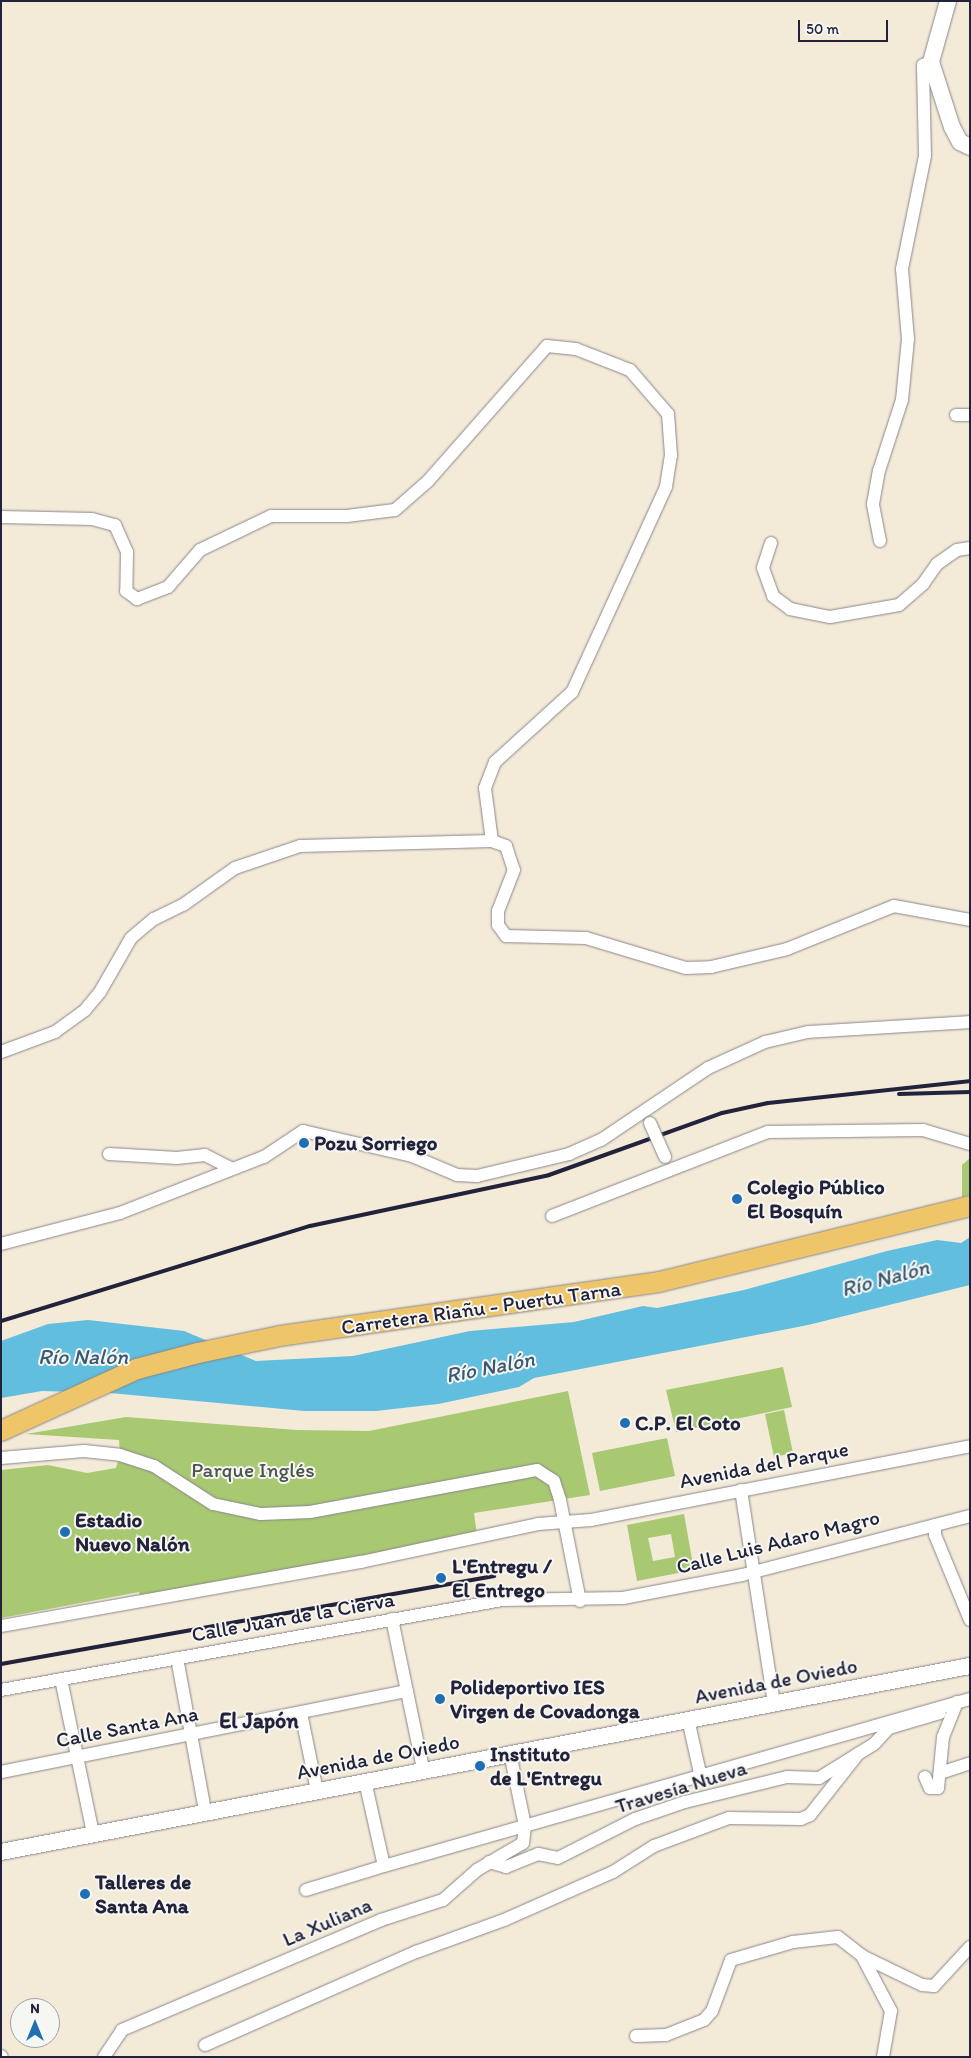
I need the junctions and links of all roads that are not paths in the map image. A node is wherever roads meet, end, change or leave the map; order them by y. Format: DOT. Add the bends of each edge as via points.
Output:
graph roads {
  1 [pos="948,1"];
  2 [pos="931,62"];
  3 [pos="970,147"];
  4 [pos="956,415"];
  5 [pos="970,415"];
  6 [pos="1,517"];
  7 [pos="880,541"];
  8 [pos="771,543"];
  9 [pos="970,548"];
  10 [pos="492,841"];
  11 [pos="970,920"];
  12 [pos="970,1022"];
  13 [pos="1,1052"];
  14 [pos="648,1117"];
  15 [pos="970,1144"];
  16 [pos="109,1154"];
  17 [pos="669,1161"];
  18 [pos="232,1169"];
  19 [pos="970,1206"];
  20 [pos="552,1216"];
  21 [pos="1,1244"];
  22 [pos="1,1431"];
  23 [pos="970,1446"];
  24 [pos="1,1458"];
  25 [pos="741,1490"];
  26 [pos="970,1516"];
  27 [pos="566,1522"];
  28 [pos="936,1524"];
  29 [pos="756,1570"];
  30 [pos="580,1601"];
  31 [pos="594,1601"];
  32 [pos="392,1619"];
  33 [pos="970,1620"];
  34 [pos="1,1626"];
  35 [pos="177,1658"];
  36 [pos="970,1666"];
  37 [pos="61,1679"];
  38 [pos="1,1690"];
  39 [pos="407,1690"];
  40 [pos="970,1699"];
  41 [pos="774,1702"];
  42 [pos="956,1705"];
  43 [pos="301,1713"];
  44 [pos="688,1719"];
  45 [pos="191,1735"];
  46 [pos="510,1753"];
  47 [pos="858,1754"];
  48 [pos="77,1757"];
  49 [pos="970,1763"];
  50 [pos="423,1769"];
  51 [pos="1,1772"];
  52 [pos="700,1773"];
  53 [pos="940,1773"];
  54 [pos="925,1777"];
  55 [pos="365,1781"];
  56 [pos="317,1790"];
  57 [pos="205,1811"];
  58 [pos="525,1826"];
  59 [pos="93,1834"];
  60 [pos="1,1852"];
  61 [pos="489,1862"];
  62 [pos="384,1866"];
  63 [pos="306,1890"];
  64 [pos="970,1947"];
  65 [pos="862,1956"];
  66 [pos="636,2036"];
  67 [pos="205,2045"];
  68 [pos="104,2057"];
  69 [pos="883,2057"];
  1 -- 2 [label="street"];
  2 -- 3 [label="street" via="952,127 960,142"];
  2 -- 7 [label="street" via="923,65 926,156 902,269 908,339 902,400 878,471 873,504"];
  4 -- 5 [label="street"];
  6 -- 10 [label="street" via="92,519 115,525 127,552 126,591 137,599 168,587 200,550 271,516 347,516 395,510 428,481 547,346 576,349 630,370 668,414 672,455 666,487 572,692 495,762 485,788"];
  8 -- 9 [label="street" via="762,568 772,596 790,609 830,617 899,605 923,584 937,564 957,550"];
  10 -- 11 [label="street" via="506,846 514,870 498,911 498,924 506,936 586,938 686,968 711,967 787,949 894,906"];
  10 -- 13 [label="street" via="317,844 271,854 235,868 131,938 100,992 84,1010 55,1032"];
  12 -- 14 [label="street" via="808,1032 765,1042 708,1068"];
  14 -- 17 [label="street, bridge"];
  14 -- 18 [label="street" via="569,1154 477,1176 457,1175 412,1156 303,1131 264,1157"];
  15 -- 17 [label="street" via="923,1130 768,1132"];
  16 -- 18 [label="street" via="177,1158 205,1155"];
  17 -- 20 [label="street"];
  18 -- 21 [label="street" via="120,1213"];
  19 -- 22 [label="main road, Carretera Riañu - Puertu Tarna" via="660,1282 280,1336 198,1353 137,1369"];
  23 -- 25 [label="street, Avenida del Parque"];
  24 -- 27 [label="street" via="84,1451 120,1455 154,1466 213,1504 261,1514 310,1512 537,1470 554,1481"];
  25 -- 27 [label="street, Avenida del Parque"];
  25 -- 29 [label="street"];
  26 -- 28 [label="street, Calle Luis Adaro Magro"];
  27 -- 30 [label="street"];
  27 -- 34 [label="street, Avenida del Parque"];
  28 -- 29 [label="street, Calle Luis Adaro Magro"];
  28 -- 33 [label="street" via="935,1535"];
  29 -- 31 [label="street, Calle Luis Adaro Magro"];
  29 -- 41 [label="street"];
  30 -- 31 [label="street, Calle Juan de la Cierva"];
  30 -- 32 [label="street, Calle Juan de la Cierva" via="502,1600"];
  32 -- 35 [label="street, Calle Juan de la Cierva"];
  32 -- 39 [label="street"];
  35 -- 37 [label="street, Calle Juan de la Cierva"];
  35 -- 45 [label="street"];
  36 -- 41 [label="street, Avenida de Oviedo"];
  37 -- 38 [label="street, Calle Juan de la Cierva"];
  37 -- 48 [label="street"];
  39 -- 43 [label="street, Calle Santa Ana"];
  39 -- 50 [label="street"];
  40 -- 42 [label="street"];
  41 -- 44 [label="street, Avenida de Oviedo"];
  42 -- 47 [label="street" via="889,1728"];
  42 -- 52 [label="street"];
  42 -- 53 [label="street" via="943,1737"];
  43 -- 45 [label="street, Calle Santa Ana"];
  43 -- 56 [label="street"];
  44 -- 46 [label="street, Avenida de Oviedo"];
  44 -- 52 [label="street"];
  45 -- 48 [label="street, Calle Santa Ana"];
  45 -- 57 [label="street"];
  46 -- 50 [label="street, Avenida de Oviedo"];
  46 -- 58 [label="street"];
  47 -- 61 [label="street, Travesía Nueva" via="819,1778 787,1777 750,1785 634,1819 558,1858 538,1854 506,1867"];
  47 -- 67 [label="street" via="810,1815 729,1818 654,1846 613,1872"];
  48 -- 51 [label="street, Calle Santa Ana"];
  48 -- 59 [label="street"];
  49 -- 53 [label="street"];
  50 -- 55 [label="street, Avenida de Oviedo"];
  52 -- 58 [label="street"];
  53 -- 54 [label="street" via="938,1788 933,1789"];
  55 -- 56 [label="street, Avenida de Oviedo"];
  55 -- 62 [label="street"];
  56 -- 57 [label="street, Avenida de Oviedo"];
  57 -- 59 [label="street, Avenida de Oviedo"];
  58 -- 61 [label="street, La Xuliana" via="523,1842"];
  58 -- 62 [label="street"];
  59 -- 60 [label="street, Avenida de Oviedo"];
  61 -- 68 [label="street, La Xuliana" via="443,1900 381,1920 122,2030"];
  62 -- 63 [label="street"];
  64 -- 65 [label="street" via="934,1986 922,1985"];
  65 -- 66 [label="street" via="838,1937 793,1942 770,1952 739,1957 726,1968 710,2016 666,2035"];
  65 -- 69 [label="street" via="891,2010"];
}
